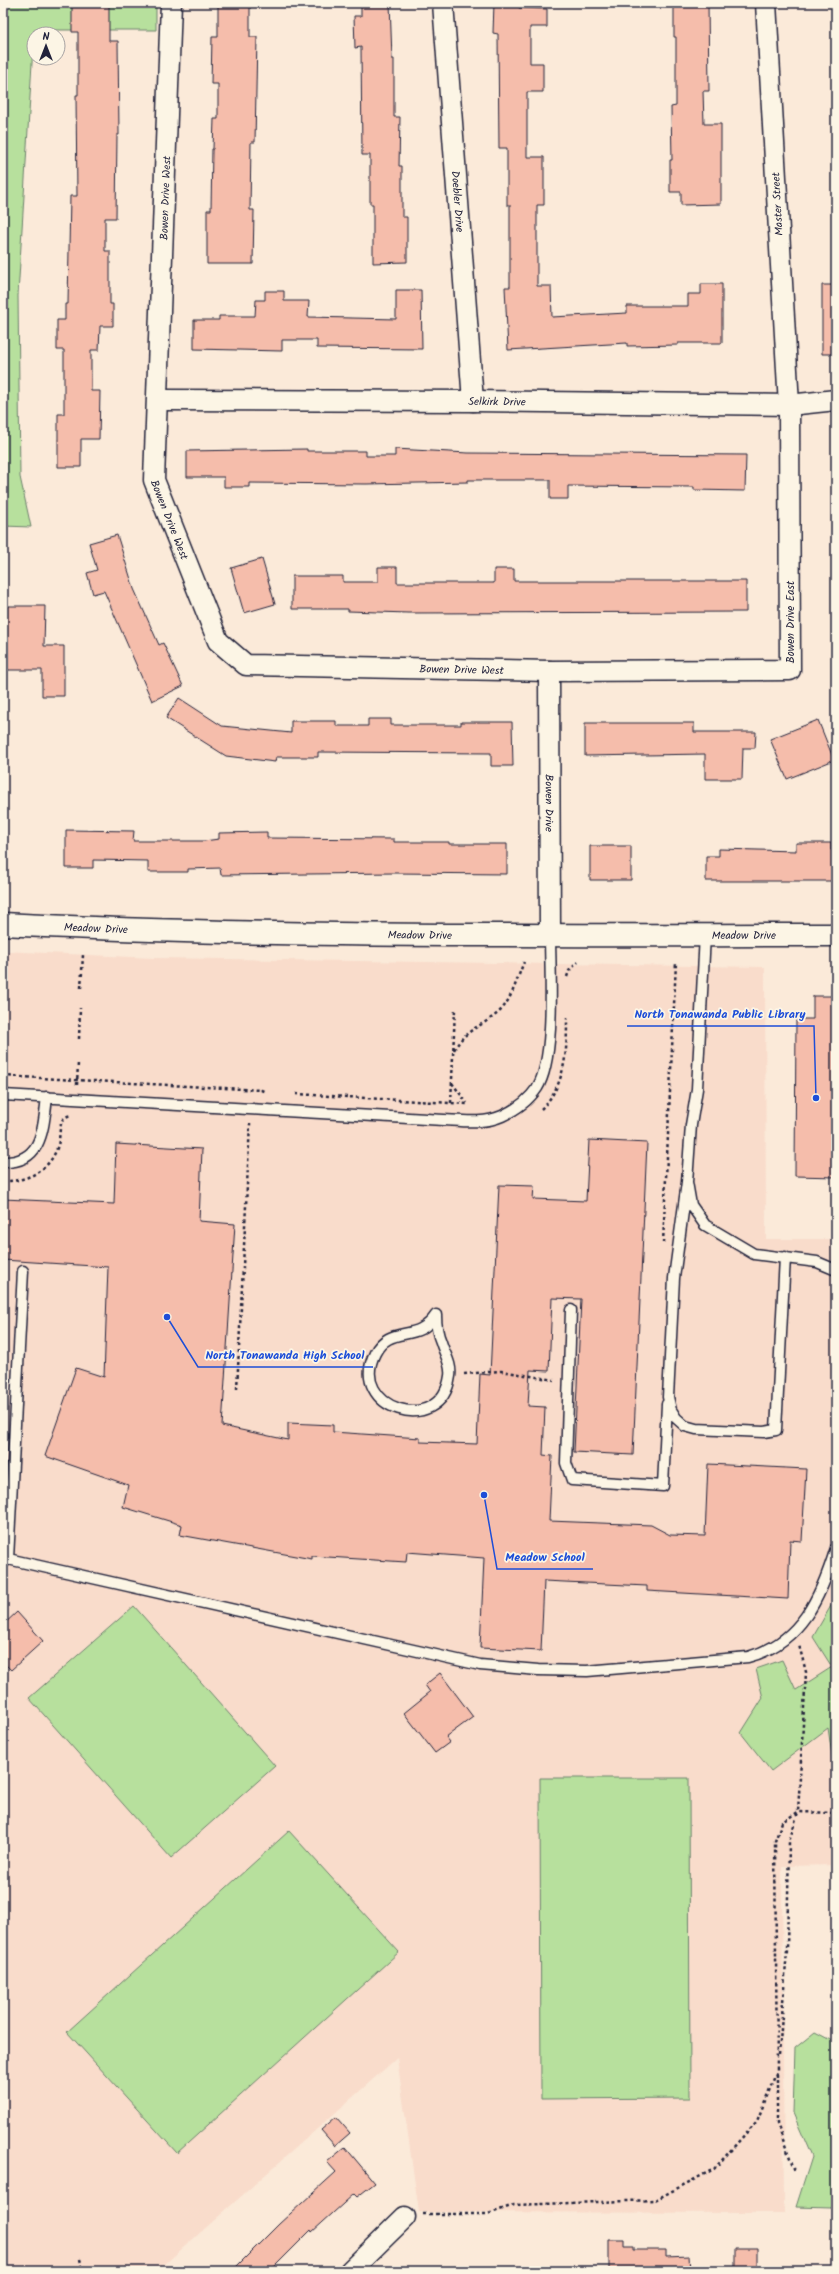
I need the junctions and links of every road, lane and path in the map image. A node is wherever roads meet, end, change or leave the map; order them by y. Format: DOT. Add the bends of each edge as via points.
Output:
graph roads {
  1 [pos="171,3"];
  2 [pos="443,3"];
  3 [pos="766,3"];
  4 [pos="158,400"];
  5 [pos="836,400"];
  6 [pos="473,401"];
  7 [pos="789,405"];
  8 [pos="549,671"];
  9 [pos="3,924"];
  10 [pos="550,934"];
  11 [pos="705,935"];
  12 [pos="836,935"];
  13 [pos="83,955"];
  14 [pos="524,962"];
  15 [pos="676,962"];
  16 [pos="82,988"];
  17 [pos="80,1008"];
  18 [pos="455,1009"];
  19 [pos="79,1039"];
  20 [pos="454,1050"];
  21 [pos="78,1062"];
  22 [pos="3,1076"];
  23 [pos="77,1080"];
  24 [pos="452,1083"];
  25 [pos="77,1087"];
  26 [pos="266,1092"];
  27 [pos="296,1094"];
  28 [pos="3,1095"];
  29 [pos="47,1098"];
  30 [pos="451,1103"];
  31 [pos="468,1104"];
  32 [pos="468,1109"];
  33 [pos="75,1114"];
  34 [pos="250,1119"];
  35 [pos="242,1123"];
  36 [pos="250,1124"];
  37 [pos="3,1162"];
  38 [pos="3,1181"];
  39 [pos="687,1182"];
  40 [pos="662,1248"];
  41 [pos="785,1257"];
  42 [pos="836,1270"];
  43 [pos="23,1271"];
  44 [pos="571,1310"];
  45 [pos="450,1375"];
  46 [pos="568,1382"];
  47 [pos="237,1389"];
  48 [pos="668,1397"];
  49 [pos="836,1548"];
  50 [pos="5,1561"];
  51 [pos="796,1631"];
  52 [pos="798,1812"];
  53 [pos="836,1813"];
  54 [pos="777,2071"];
  55 [pos="795,2171"];
  56 [pos="405,2217"];
  57 [pos="80,2259"];
  58 [pos="83,2271"];
  59 [pos="350,2271"];
  1 -- 4 [label="street, Bowen Drive West"];
  2 -- 6 [label="street, Doebler Drive"];
  3 -- 7 [label="street, Master Street"];
  4 -- 6 [label="street, Selkirk Drive"];
  4 -- 8 [label="street, Bowen Drive West" via="154,480 218,641 246,665"];
  5 -- 7 [label="street, Selkirk Drive"];
  6 -- 7 [label="street, Selkirk Drive"];
  7 -- 8 [label="street, Bowen Drive East" via="790,670"];
  8 -- 10 [label="street, Bowen Drive"];
  9 -- 10 [label="street, Meadow Drive" via="290,934"];
  10 -- 11 [label="street, Meadow Drive"];
  10 -- 29 [label="lane" via="550,1038 546,1066 537,1088 522,1105 501,1117 476,1122"];
  11 -- 12 [label="street, Meadow Drive"];
  11 -- 39 [label="lane" via="697,1089 690,1125"];
  13 -- 16 [label="path"];
  14 -- 20 [label="path" via="504,1006 463,1036"];
  15 -- 40 [label="path"];
  17 -- 19 [label="path"];
  18 -- 20 [label="path"];
  20 -- 24 [label="path"];
  21 -- 23 [label="path"];
  22 -- 23 [label="path"];
  23 -- 25 [label="path"];
  23 -- 26 [label="path"];
  24 -- 30 [label="path"];
  24 -- 31 [label="path"];
  27 -- 30 [label="path"];
  28 -- 29 [label="lane"];
  29 -- 37 [label="lane" via="38,1144 30,1155 19,1161"];
  30 -- 31 [label="path"];
  31 -- 32 [label="path"];
  33 -- 38 [label="path" via="64,1118 60,1123 58,1146 47,1165 24,1179"];
  34 -- 36 [label="path"];
  35 -- 36 [label="path"];
  36 -- 47 [label="path"];
  39 -- 41 [label="lane" via="691,1205 705,1225 754,1254"];
  39 -- 48 [label="lane" via="674,1278"];
  41 -- 42 [label="lane" via="817,1262"];
  41 -- 48 [label="lane" via="776,1430 764,1432 696,1429 684,1426 676,1418"];
  43 -- 50 [label="lane"];
  44 -- 46 [label="lane"];
  45 -- 45 [label="lane" via="449,1362 437,1331 436,1315 423,1329 414,1333 406,1332 383,1343 375,1354 370,1371 373,1387 382,1400 395,1409 409,1412 423,1410 437,1402 447,1389"];
  45 -- 46 [label="path" via="501,1371"];
  46 -- 48 [label="lane" via="566,1463 572,1480 663,1486"];
  49 -- 51 [label="lane" via="825,1584"];
  50 -- 51 [label="lane" via="472,1664 502,1668 587,1671 748,1657 769,1650"];
  51 -- 52 [label="path" via="806,1672"];
  52 -- 53 [label="path"];
  52 -- 54 [label="path" via="789,1842 787,1950"];
  52 -- 54 [label="path" via="782,1822 775,1841"];
  54 -- 55 [label="path" via="777,2124"];
  54 -- 56 [label="path" via="757,2121 714,2169 655,2200 514,2205 488,2214 420,2214"];
  56 -- 59 [label="street"];
  57 -- 58 [label="path"];
}
